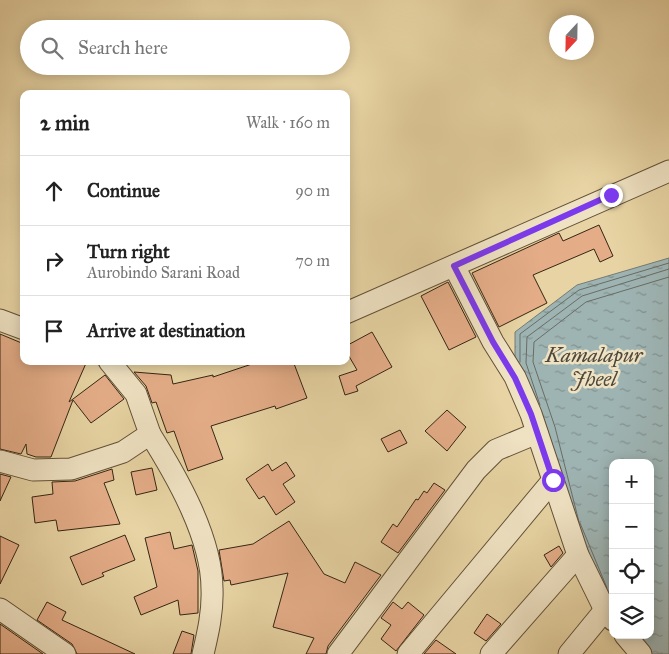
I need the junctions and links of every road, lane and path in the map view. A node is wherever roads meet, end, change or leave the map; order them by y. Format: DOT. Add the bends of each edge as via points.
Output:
graph roads {
  1 [pos="669,171"];
  2 [pos="454,266"];
  3 [pos="350,311"];
  4 [pos="0,320"];
  5 [pos="20,328"];
  6 [pos="111,365"];
  7 [pos="537,433"];
  8 [pos="150,434"];
  9 [pos="0,462"];
  10 [pos="553,480"];
  11 [pos="578,555"];
  12 [pos="0,609"];
  13 [pos="609,615"];
  14 [pos="628,639"];
  15 [pos="65,654"];
  16 [pos="203,654"];
  17 [pos="338,654"];
  18 [pos="408,654"];
  19 [pos="491,654"];
  20 [pos="569,654"];
  21 [pos="640,654"];
  1 -- 2 [label="street"];
  2 -- 3 [label="street"];
  2 -- 7 [label="street" via="515,378"];
  4 -- 5 [label="street"];
  6 -- 8 [label="street" via="136,394"];
  7 -- 10 [label="street"];
  7 -- 17 [label="street" via="496,450 476,470"];
  8 -- 9 [label="street" via="123,452 72,469 34,470"];
  8 -- 16 [label="street" via="175,474 203,539 212,588 210,622"];
  10 -- 11 [label="street"];
  10 -- 18 [label="street"];
  11 -- 13 [label="street"];
  11 -- 19 [label="street"];
  12 -- 15 [label="street"];
  13 -- 20 [label="street"];
  14 -- 21 [label="street"];
}
